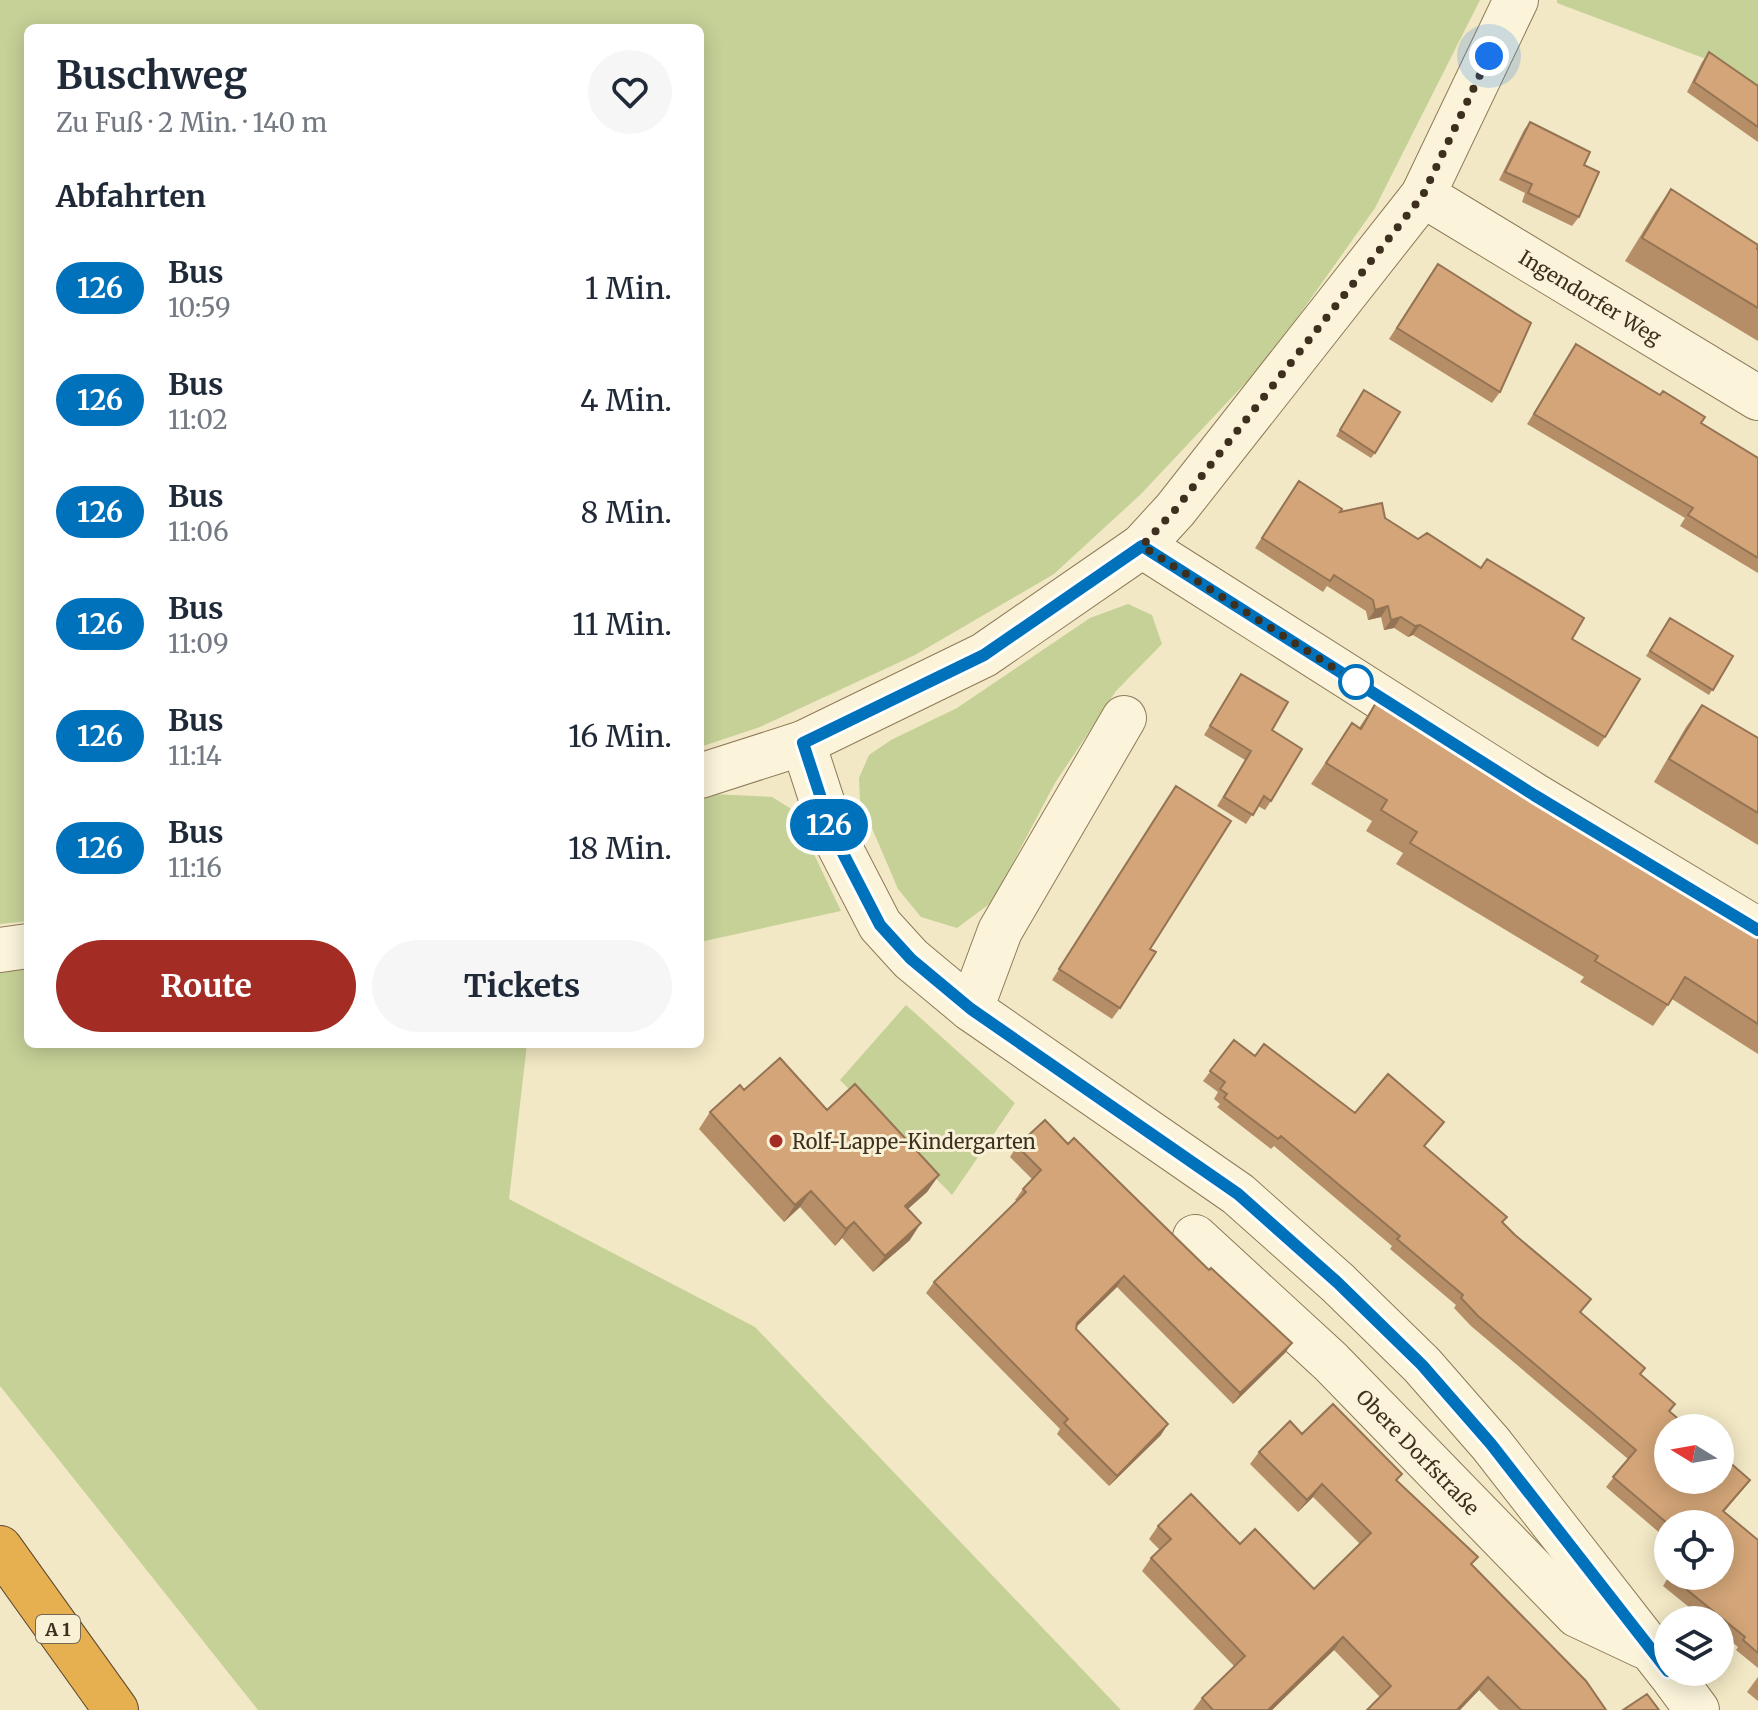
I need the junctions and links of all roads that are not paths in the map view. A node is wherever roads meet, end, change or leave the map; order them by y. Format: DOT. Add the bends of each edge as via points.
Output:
graph roads {
  1 [pos="1516,0"];
  2 [pos="1423,195"];
  3 [pos="1758,398"];
  4 [pos="1142,546"];
  5 [pos="1124,718"];
  6 [pos="803,743"];
  7 [pos="704,775"];
  8 [pos="1758,930"];
  9 [pos="24,947"];
  10 [pos="0,950"];
  11 [pos="971,1009"];
  12 [pos="1195,1237"];
  13 [pos="0,1548"];
  14 [pos="1654,1653"];
  15 [pos="1654,1660"];
  16 [pos="1679,1686"];
  17 [pos="116,1710"];
  18 [pos="1697,1710"];
  1 -- 2 [label="street"];
  2 -- 3 [label="street, Ingendorfer Weg"];
  2 -- 4 [label="street"];
  4 -- 6 [label="street" via="984,655"];
  4 -- 8 [label="street"];
  5 -- 11 [label="street" via="1000,931"];
  6 -- 7 [label="street"];
  6 -- 11 [label="street, Obere Dorfstraße" via="832,832 880,925"];
  9 -- 10 [label="street"];
  11 -- 14 [label="street, Obere Dorfstraße" via="1238,1194 1338,1283 1422,1365 1491,1444"];
  12 -- 15 [label="street, Obere Dorfstraße" via="1331,1362 1577,1615"];
  13 -- 17 [label="highway, A 1"];
  16 -- 18 [label="street, Obere Dorfstraße"];
}
